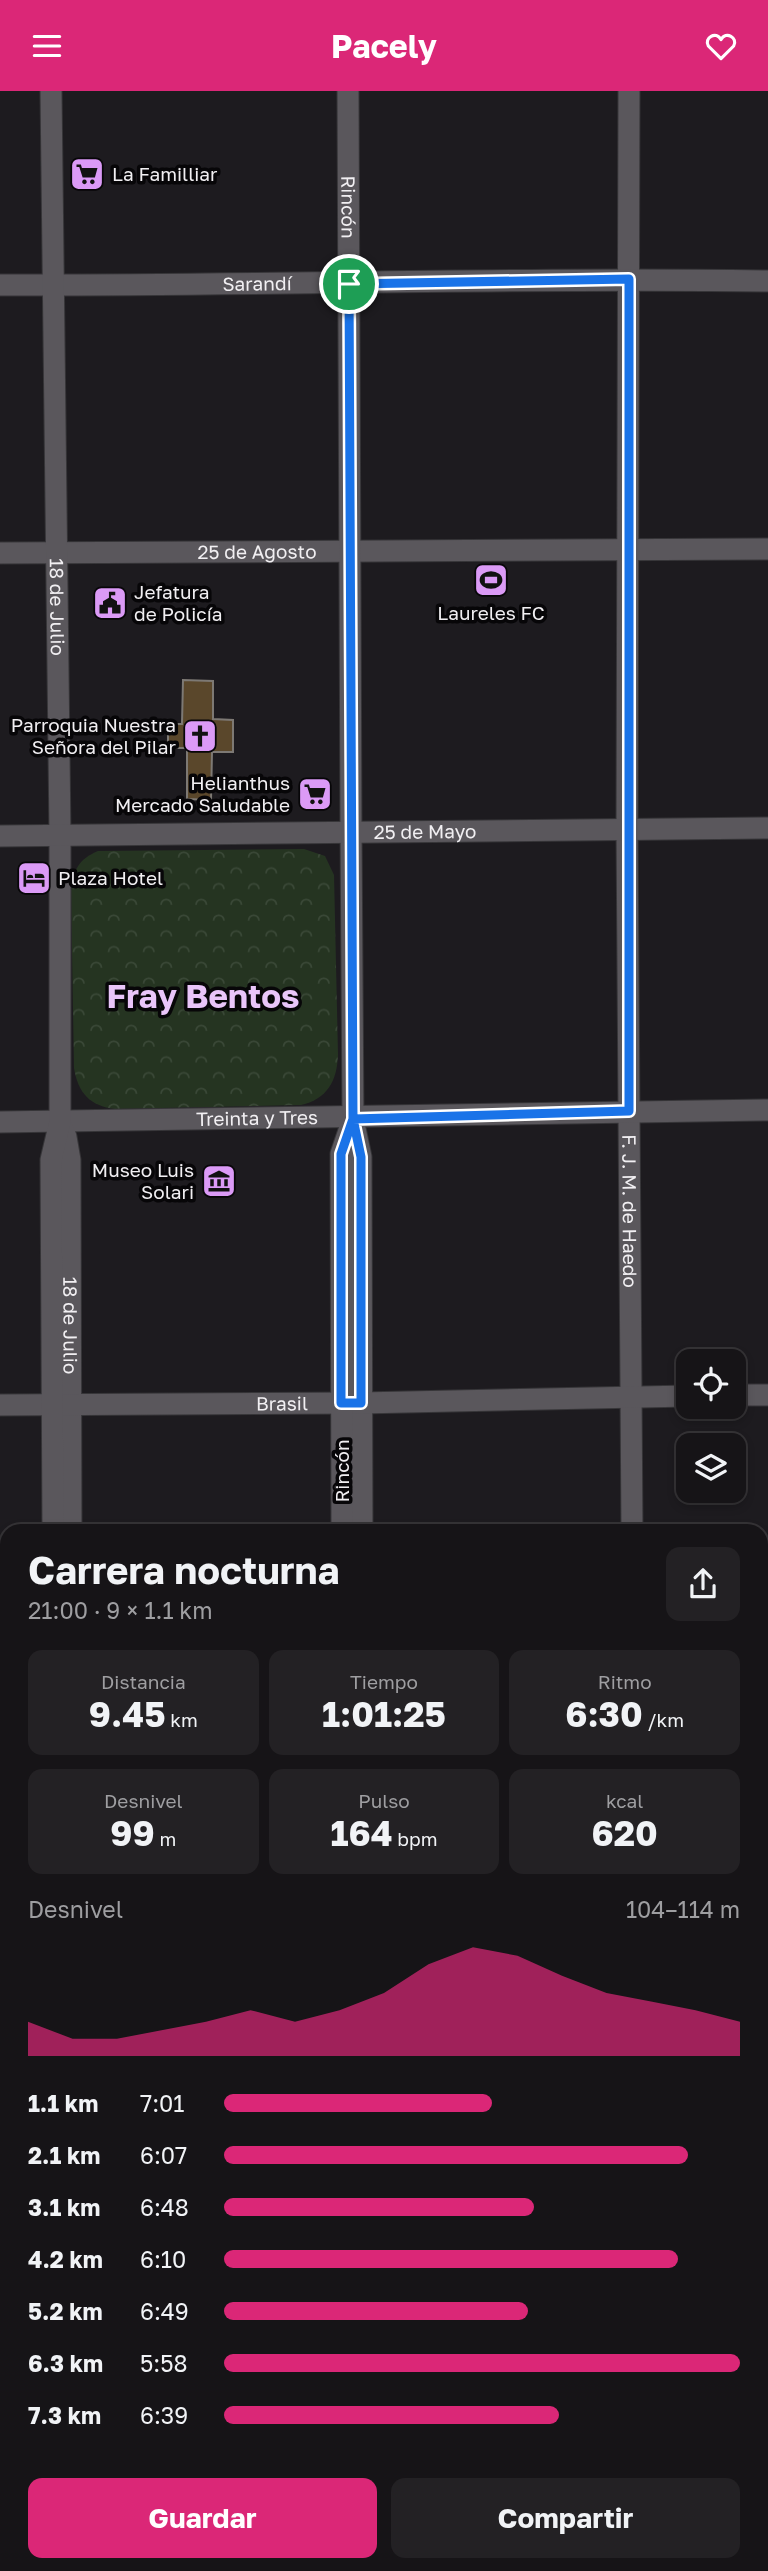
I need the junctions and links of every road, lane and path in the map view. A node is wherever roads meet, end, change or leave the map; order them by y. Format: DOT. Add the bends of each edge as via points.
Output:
graph roads {
  1 [pos="51,91"];
  2 [pos="348,91"];
  3 [pos="629,91"];
  4 [pos="629,279"];
  5 [pos="768,281"];
  6 [pos="349,284"];
  7 [pos="0,285"];
  8 [pos="54,285"];
  9 [pos="628,548"];
  10 [pos="768,549"];
  11 [pos="0,553"];
  12 [pos="55,553"];
  13 [pos="351,553"];
  14 [pos="768,828"];
  15 [pos="627,829"];
  16 [pos="351,830"];
  17 [pos="61,835"];
  18 [pos="0,836"];
  19 [pos="768,1110"];
  20 [pos="629,1111"];
  21 [pos="353,1119"];
  22 [pos="0,1122"];
  23 [pos="60,1122"];
  24 [pos="746,1395"];
  25 [pos="768,1395"];
  26 [pos="632,1396"];
  27 [pos="676,1396"];
  28 [pos="351,1403"];
  29 [pos="0,1405"];
  30 [pos="61,1405"];
  31 [pos="53,1524"];
  32 [pos="70,1524"];
  33 [pos="342,1524"];
  34 [pos="361,1524"];
  35 [pos="632,1524"];
  1 -- 8 [label="street, 18 de Julio"];
  2 -- 6 [label="street, Rincón"];
  3 -- 4 [label="street, F. J. M. de Haedo"];
  4 -- 5 [label="street, Sarandí"];
  4 -- 6 [label="street, Sarandí"];
  4 -- 9 [label="street, F. J. M. de Haedo"];
  6 -- 8 [label="street, Sarandí"];
  6 -- 13 [label="street, Rincón"];
  7 -- 8 [label="street, Sarandí"];
  8 -- 12 [label="street, 18 de Julio"];
  9 -- 10 [label="street, 25 de Agosto"];
  9 -- 13 [label="street, 25 de Agosto"];
  9 -- 15 [label="street, F. J. M. de Haedo"];
  11 -- 12 [label="street, 25 de Agosto"];
  12 -- 13 [label="street, 25 de Agosto"];
  12 -- 17 [label="street, 18 de Julio"];
  13 -- 16 [label="street, Rincón"];
  14 -- 15 [label="street, 25 de Mayo"];
  15 -- 16 [label="street, 25 de Mayo"];
  15 -- 20 [label="street, F. J. M. de Haedo"];
  16 -- 17 [label="street, 25 de Mayo"];
  16 -- 21 [label="street, Rincón"];
  17 -- 18 [label="street, 25 de Mayo"];
  17 -- 23 [label="street, 18 de Julio"];
  19 -- 20 [label="street, Treinta y Tres"];
  20 -- 21 [label="street, Treinta y Tres"];
  20 -- 26 [label="street, F. J. M. de Haedo"];
  21 -- 23 [label="street, Treinta y Tres"];
  21 -- 28 [label="street, Rincón" via="341,1154"];
  22 -- 23 [label="street, Treinta y Tres"];
  23 -- 30 [label="street, 18 de Julio" via="70,1160"];
  24 -- 25 [label="street"];
  26 -- 27 [label="street, Brasil"];
  26 -- 28 [label="street, Brasil"];
  26 -- 35 [label="street, F. J. M. de Haedo"];
  28 -- 30 [label="street, Brasil"];
  28 -- 33 [label="street, Rincón"];
  28 -- 34 [label="street, Rincón"];
  29 -- 30 [label="street, Brasil"];
  30 -- 31 [label="street, 18 de Julio"];
  30 -- 32 [label="street, 18 de Julio"];
}
